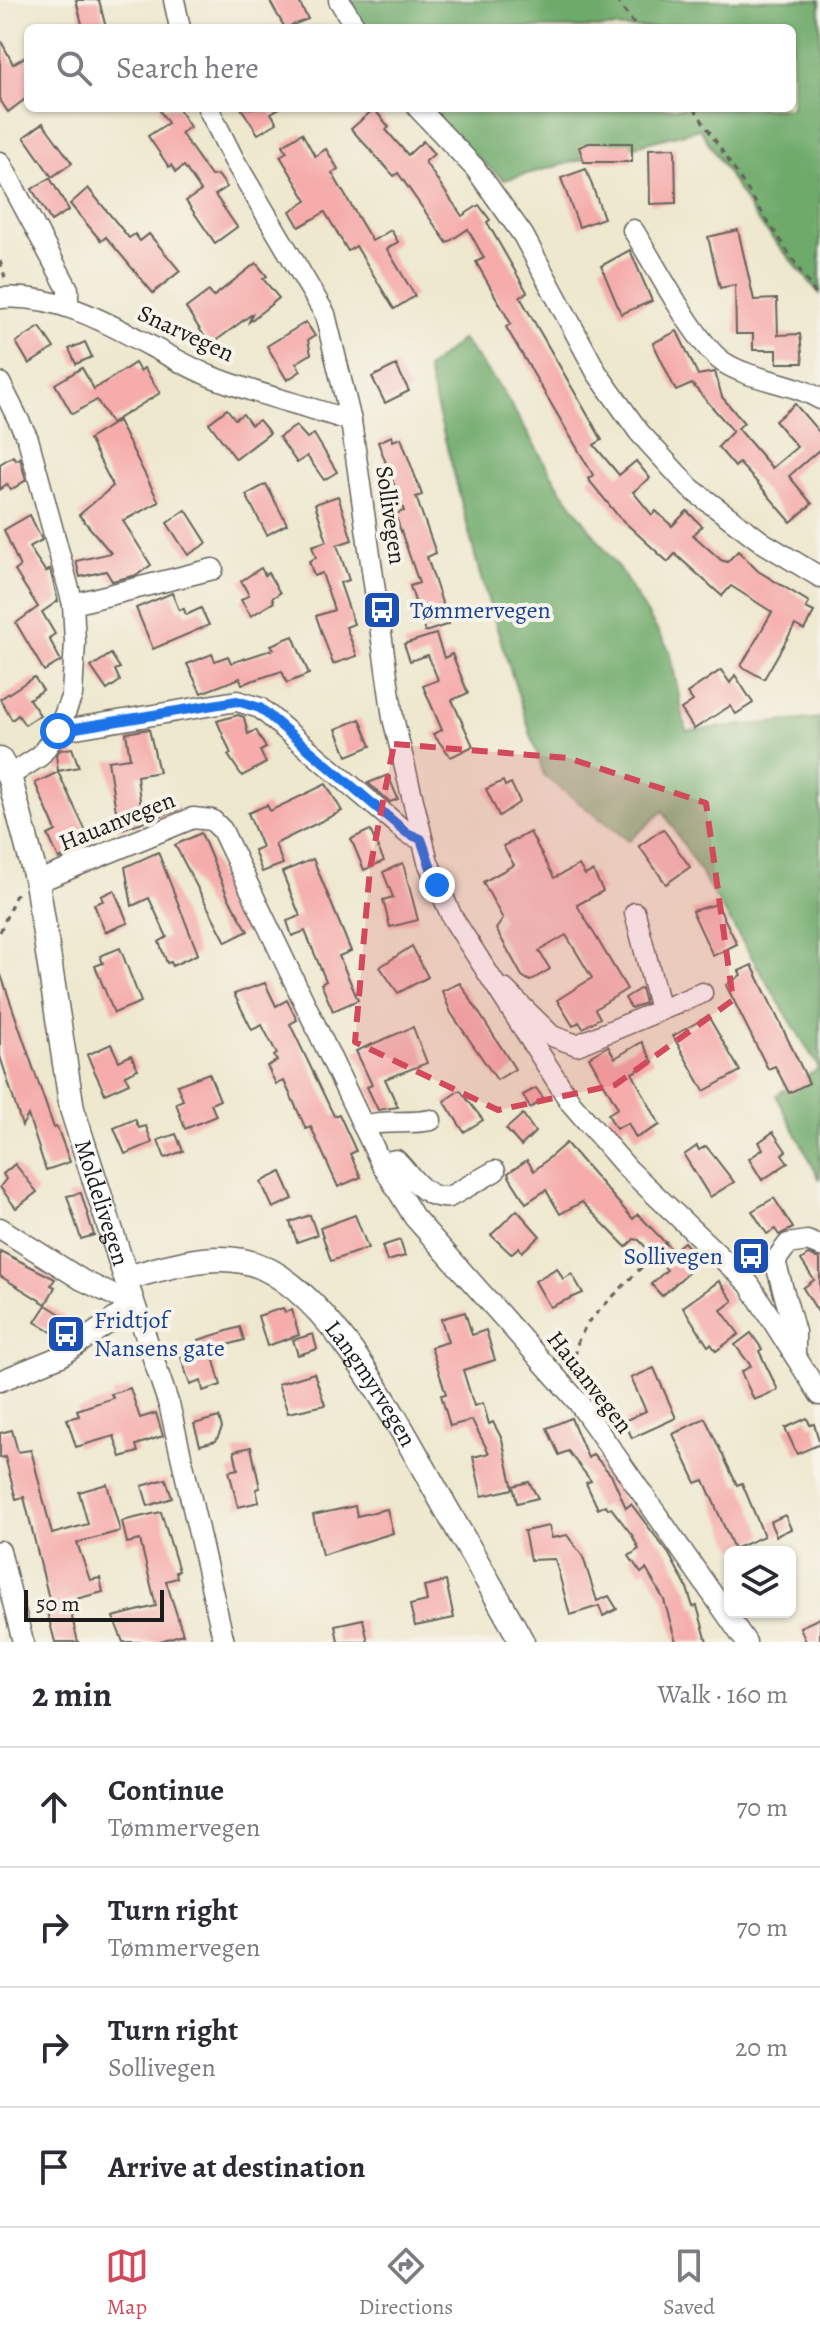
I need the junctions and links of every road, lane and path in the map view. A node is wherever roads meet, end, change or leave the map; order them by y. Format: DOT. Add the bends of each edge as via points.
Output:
graph roads {
  1 [pos="174,0"];
  2 [pos="339,0"];
  3 [pos="616,0"];
  4 [pos="179,24"];
  5 [pos="354,24"];
  6 [pos="634,24"];
  7 [pos="210,112"];
  8 [pos="422,112"];
  9 [pos="697,112"];
  10 [pos="0,162"];
  11 [pos="633,230"];
  12 [pos="0,298"];
  13 [pos="820,301"];
  14 [pos="68,306"];
  15 [pos="0,383"];
  16 [pos="820,399"];
  17 [pos="351,421"];
  18 [pos="213,569"];
  19 [pos="820,577"];
  20 [pos="73,604"];
  21 [pos="58,731"];
  22 [pos="4,768"];
  23 [pos="421,839"];
  24 [pos="31,883"];
  25 [pos="635,913"];
  26 [pos="0,932"];
  27 [pos="496,988"];
  28 [pos="702,993"];
  29 [pos="660,1010"];
  30 [pos="431,1120"];
  31 [pos="363,1126"];
  32 [pos="381,1163"];
  33 [pos="495,1171"];
  34 [pos="0,1228"];
  35 [pos="664,1242"];
  36 [pos="820,1246"];
  37 [pos="126,1278"];
  38 [pos="134,1305"];
  39 [pos="795,1356"];
  40 [pos="0,1381"];
  41 [pos="562,1384"];
  42 [pos="820,1395"];
  43 [pos="0,1551"];
  44 [pos="23,1642"];
  45 [pos="224,1642"];
  46 [pos="522,1642"];
  47 [pos="746,1642"];
  1 -- 4 [label="street"];
  2 -- 5 [label="street"];
  3 -- 6 [label="path"];
  7 -- 17 [label="street, Sollivegen" via="325,314"];
  8 -- 19 [label="street" via="475,168 523,235 597,373 639,432 690,488"];
  9 -- 13 [label="path"];
  10 -- 14 [label="street" via="68,289"];
  11 -- 16 [label="street" via="711,351 741,371"];
  12 -- 14 [label="street, Snarvegen" via="23,296"];
  14 -- 17 [label="street, Snarvegen" via="212,376"];
  15 -- 20 [label="street" via="28,439"];
  17 -- 23 [label="street, Sollivegen" via="393,718"];
  18 -- 20 [label="street"];
  20 -- 21 [label="street" via="72,695"];
  21 -- 22 [label="street" via="40,756"];
  21 -- 23 [label="street" via="237,701 260,708 396,824"];
  22 -- 24 [label="main road, Moldelivegen"];
  23 -- 27 [label="street, Sollivegen" via="452,917"];
  24 -- 26 [label="path" via="18,891"];
  24 -- 31 [label="street, Hauanvegen" via="193,818 212,820 222,830"];
  24 -- 37 [label="main road, Moldelivegen" via="72,1109"];
  25 -- 29 [label="street"];
  27 -- 29 [label="street, Sollivegen" via="516,997 552,1036 577,1045"];
  27 -- 39 [label="street, Sollivegen" via="571,1103 628,1169 749,1284"];
  28 -- 29 [label="street, Sollivegen"];
  30 -- 31 [label="street" via="385,1120"];
  31 -- 32 [label="street, Hauanvegen"];
  32 -- 33 [label="street" via="396,1160 423,1191 440,1198"];
  32 -- 41 [label="street, Hauanvegen" via="414,1217"];
  34 -- 38 [label="street" via="82,1280"];
  35 -- 41 [label="path" via="588,1322"];
  36 -- 39 [label="street" via="807,1241 788,1244 775,1261 795,1332"];
  37 -- 38 [label="street, Moldelivegen"];
  37 -- 46 [label="main road, Langmyrvegen" via="186,1263 233,1260 262,1266 297,1291 340,1338 377,1391"];
  38 -- 40 [label="street" via="61,1356"];
  38 -- 45 [label="street, Moldelivegen" via="170,1408"];
  39 -- 42 [label="street, Sollivegen"];
  41 -- 47 [label="street, Hauanvegen"];
  43 -- 44 [label="street"];
}
